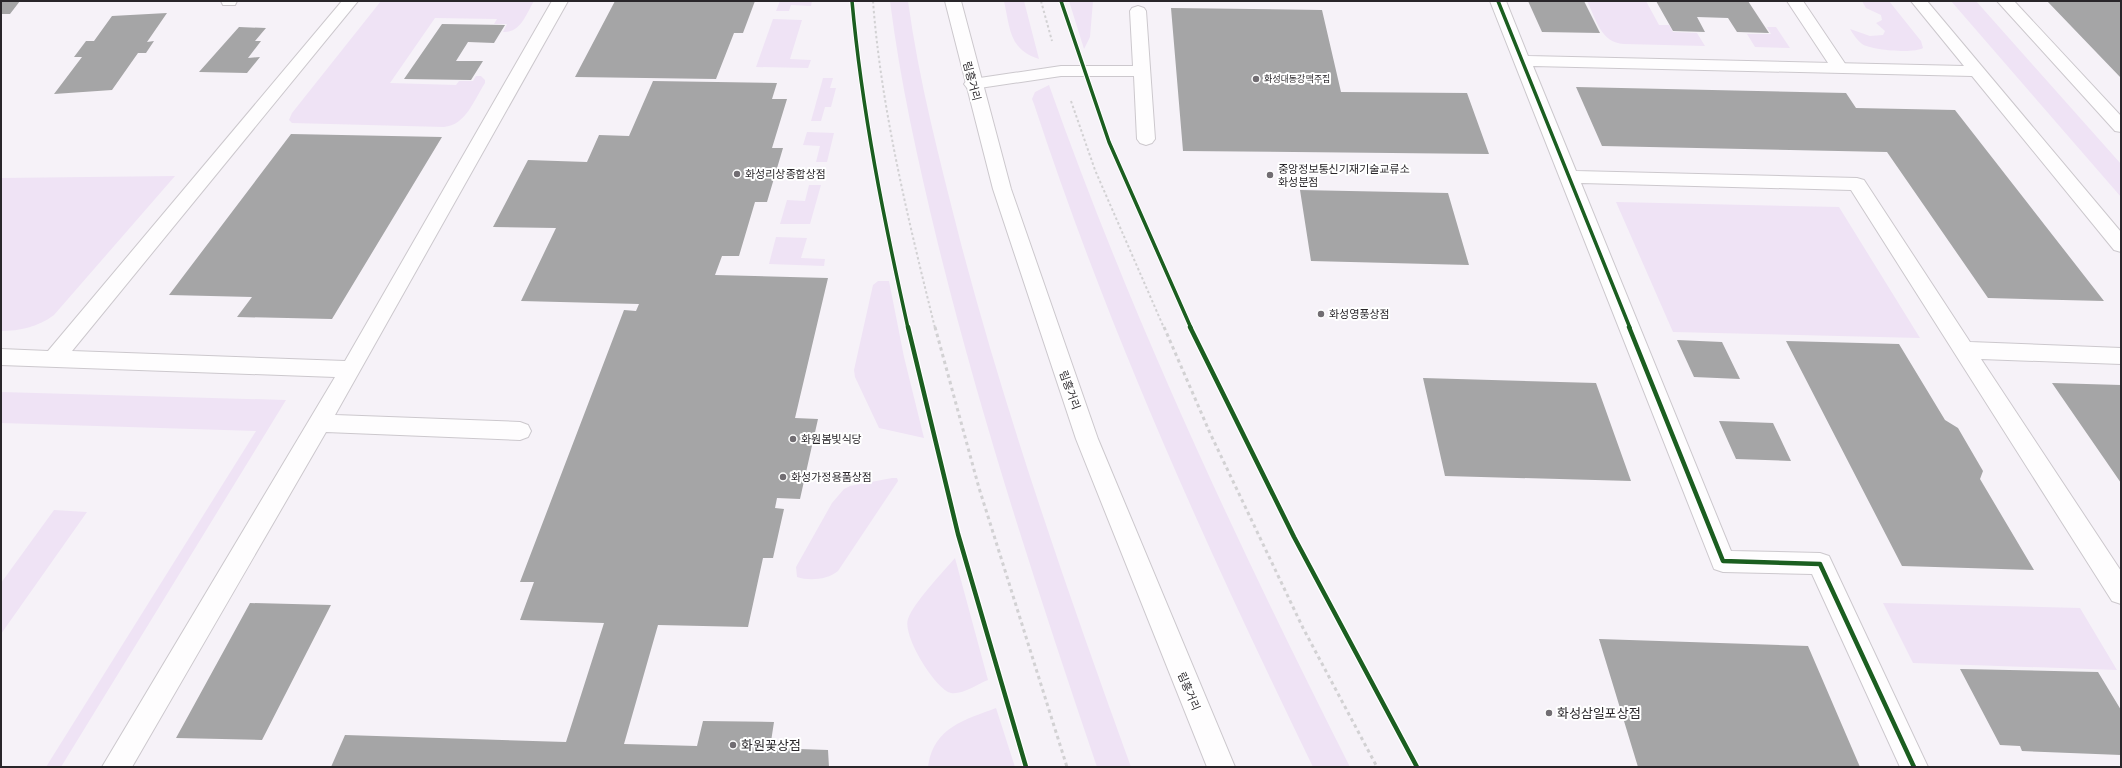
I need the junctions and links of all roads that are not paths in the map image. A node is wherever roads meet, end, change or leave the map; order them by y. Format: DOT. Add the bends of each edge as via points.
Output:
graph roads {
  1 [pos="350,1"];
  2 [pos="560,1"];
  3 [pos="953,1"];
  4 [pos="1498,1"];
  5 [pos="1795,1"];
  6 [pos="1919,1"];
  7 [pos="2005,1"];
  8 [pos="1138,11"];
  9 [pos="1522,61"];
  10 [pos="1840,68"];
  11 [pos="1141,71"];
  12 [pos="1977,71"];
  13 [pos="973,84"];
  14 [pos="2121,127"];
  15 [pos="1146,139"];
  16 [pos="1569,177"];
  17 [pos="2121,245"];
  18 [pos="1964,350"];
  19 [pos="2121,356"];
  20 [pos="1,357"];
  21 [pos="54,358"];
  22 [pos="351,369"];
  23 [pos="320,423"];
  24 [pos="520,431"];
  25 [pos="2114,571"];
  26 [pos="2121,593"];
  27 [pos="116,767"];
  28 [pos="1222,767"];
  29 [pos="1914,767"];
  1 -- 21 [label="street"];
  2 -- 22 [label="street"];
  3 -- 13 [label="street, 림흥거리"];
  4 -- 9 [label="street"];
  5 -- 10 [label="street"];
  6 -- 12 [label="street"];
  7 -- 14 [label="street"];
  8 -- 11 [label="street"];
  9 -- 10 [label="street"];
  9 -- 16 [label="street"];
  10 -- 12 [label="street"];
  11 -- 13 [label="street" via="1061,71"];
  11 -- 15 [label="street"];
  12 -- 17 [label="street"];
  13 -- 28 [label="street, 림흥거리" via="1006,204 1087,439"];
  16 -- 18 [label="street" via="1857,184"];
  16 -- 29 [label="street" via="1723,561 1820,564"];
  18 -- 19 [label="street"];
  18 -- 25 [label="street"];
  20 -- 21 [label="street"];
  21 -- 22 [label="street"];
  22 -- 23 [label="street"];
  23 -- 24 [label="street"];
  23 -- 27 [label="street"];
  25 -- 26 [label="street"];
}
